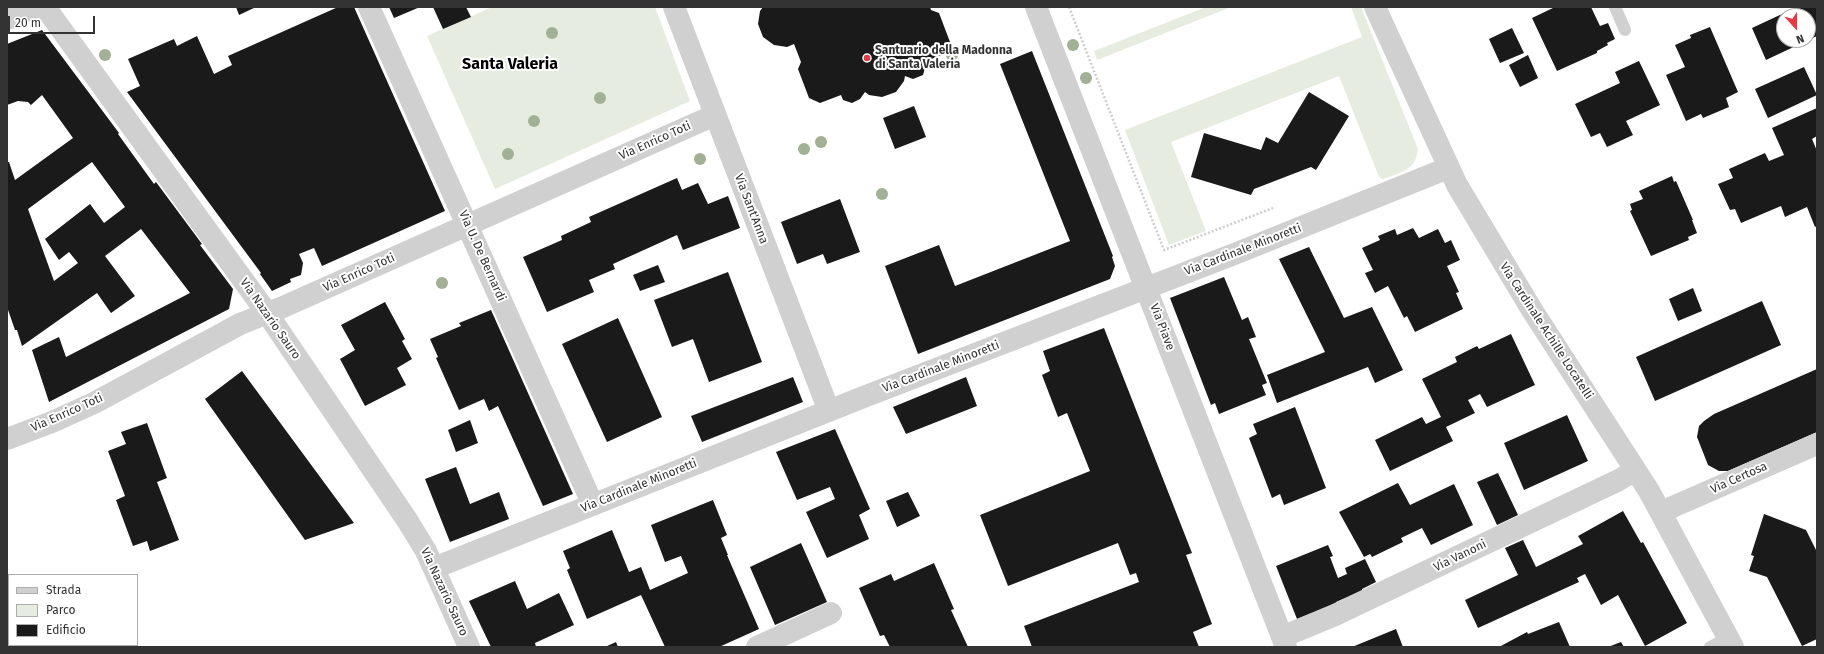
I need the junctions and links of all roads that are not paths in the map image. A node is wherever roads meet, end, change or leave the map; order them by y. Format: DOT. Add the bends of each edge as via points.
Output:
graph roads {
  1 [pos="36,7"];
  2 [pos="45,7"];
  3 [pos="369,7"];
  4 [pos="674,7"];
  5 [pos="1036,7"];
  6 [pos="1375,7"];
  7 [pos="1615,7"];
  8 [pos="7,20"];
  9 [pos="1625,30"];
  10 [pos="715,115"];
  11 [pos="1448,168"];
  12 [pos="468,225"];
  13 [pos="1146,288"];
  14 [pos="267,313"];
  15 [pos="829,411"];
  16 [pos="7,438"];
  17 [pos="1817,444"];
  18 [pos="1635,470"];
  19 [pos="593,505"];
  20 [pos="1661,512"];
  21 [pos="434,568"];
  22 [pos="831,614"];
  23 [pos="1284,642"];
  24 [pos="1724,644"];
  25 [pos="469,647"];
  26 [pos="757,647"];
  1 -- 8 [label="street"];
  2 -- 14 [label="street, Via Nazario Sauro"];
  3 -- 12 [label="street, Via U. De Bernardi"];
  4 -- 10 [label="street, Via Sant'Anna"];
  5 -- 13 [label="street, Via Piave"];
  6 -- 11 [label="street, Via Cardinale Achille Locatelli"];
  7 -- 9 [label="lane"];
  10 -- 12 [label="street, Via Enrico Toti"];
  10 -- 15 [label="street, Via Sant'Anna"];
  11 -- 13 [label="street, Via Cardinale Minoretti"];
  11 -- 18 [label="street, Via Cardinale Achille Locatelli" via="1510,276"];
  12 -- 14 [label="street, Via Enrico Toti"];
  12 -- 19 [label="street, Via U. De Bernardi"];
  13 -- 15 [label="street, Via Cardinale Minoretti"];
  13 -- 23 [label="street, Via Piave"];
  14 -- 16 [label="street, Via Enrico Toti" via="240,324 94,403"];
  14 -- 21 [label="street, Via Nazario Sauro" via="407,520"];
  15 -- 19 [label="street, Via Cardinale Minoretti"];
  17 -- 20 [label="street, Via Certosa"];
  18 -- 20 [label="street, Via Cardinale Achille Locatelli"];
  18 -- 23 [label="street, Via Vanoni"];
  19 -- 21 [label="street, Via Cardinale Minoretti"];
  20 -- 24 [label="street, Via Cardinale Achille Locatelli"];
  21 -- 25 [label="street, Via Nazario Sauro"];
  22 -- 26 [label="street"];
}
